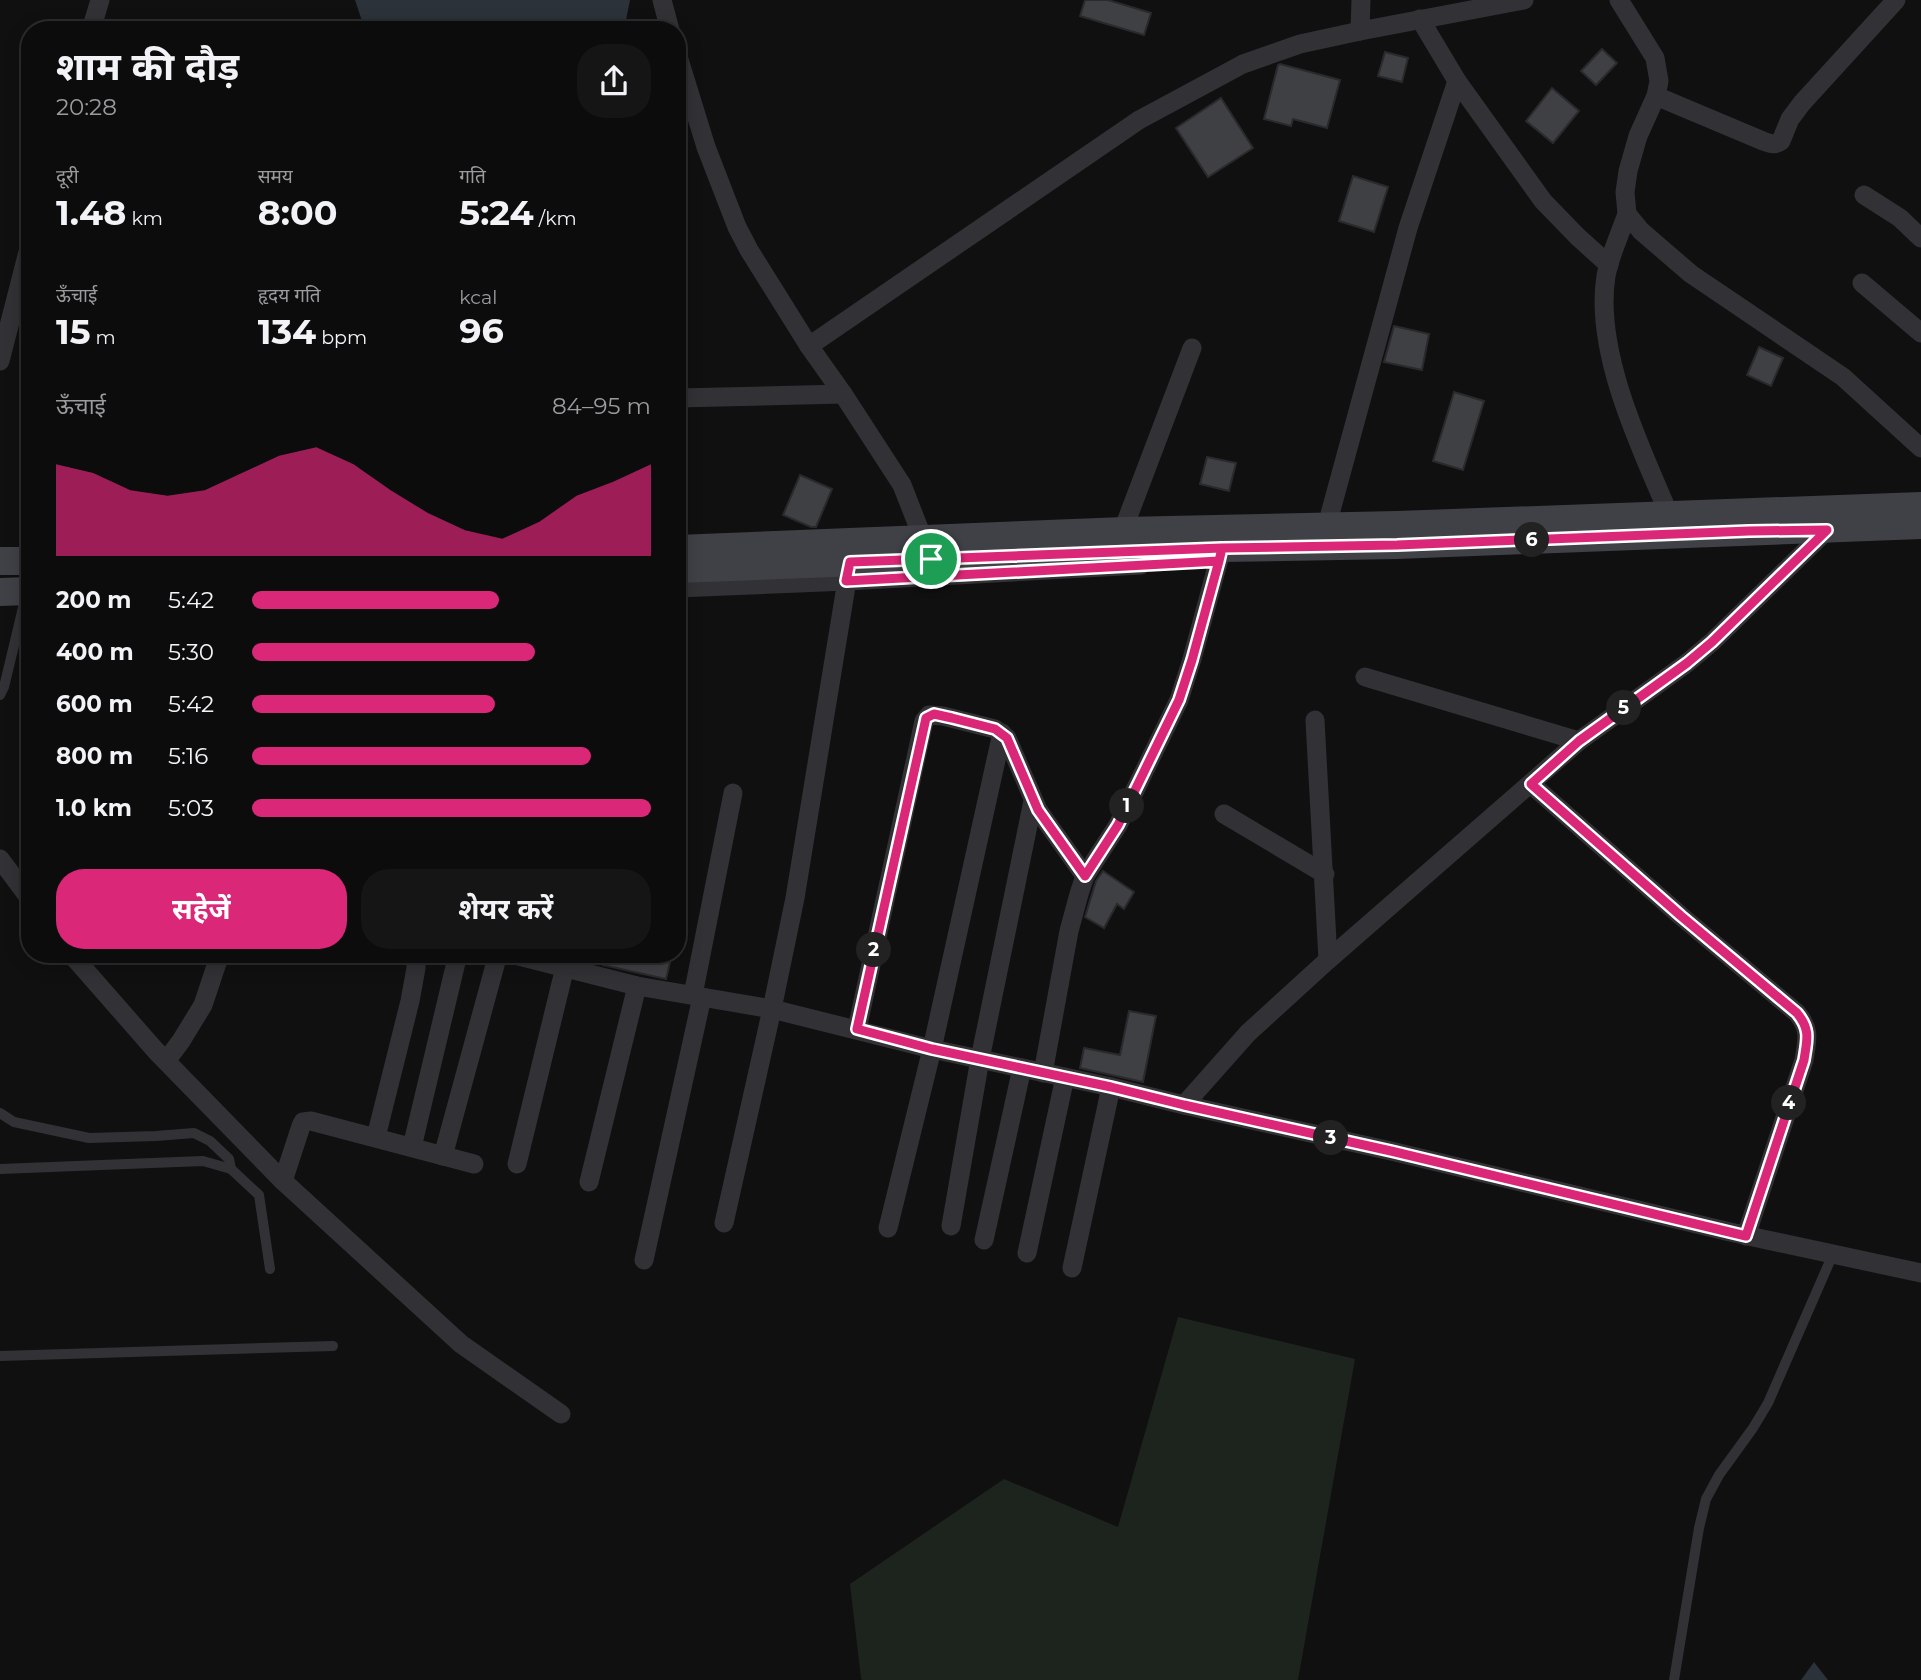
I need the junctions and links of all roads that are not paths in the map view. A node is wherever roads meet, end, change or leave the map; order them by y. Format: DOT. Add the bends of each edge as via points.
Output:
graph roads {
  1 [pos="100,0"];
  2 [pos="662,0"];
  3 [pos="1361,0"];
  4 [pos="1524,0"];
  5 [pos="1619,0"];
  6 [pos="1896,0"];
  7 [pos="1420,19"];
  8 [pos="94,21"];
  9 [pos="668,21"];
  10 [pos="1360,31"];
  11 [pos="1457,81"];
  12 [pos="686,82"];
  13 [pos="1656,96"];
  14 [pos="1864,195"];
  15 [pos="1627,214"];
  16 [pos="1918,227"];
  17 [pos="1609,265"];
  18 [pos="21,279"];
  19 [pos="1862,283"];
  20 [pos="1921,332"];
  21 [pos="809,346"];
  22 [pos="1192,348"];
  23 [pos="0,361"];
  24 [pos="843,394"];
  25 [pos="686,398"];
  26 [pos="1921,448"];
  27 [pos="1921,506"];
  28 [pos="1669,514"];
  29 [pos="1327,525"];
  30 [pos="1921,525"];
  31 [pos="1827,530"];
  32 [pos="1124,531"];
  33 [pos="927,549"];
  34 [pos="1220,554"];
  35 [pos="0,561"];
  36 [pos="21,561"];
  37 [pos="686,571"];
  38 [pos="686,572"];
  39 [pos="848,572"];
  40 [pos="21,594"];
  41 [pos="1364,677"];
  42 [pos="0,695"];
  43 [pos="1315,720"];
  44 [pos="1002,733"];
  45 [pos="1579,741"];
  46 [pos="1531,784"];
  47 [pos="733,793"];
  48 [pos="1033,801"];
  49 [pos="1224,814"];
  50 [pos="0,859"];
  51 [pos="1325,874"];
  52 [pos="1085,876"];
  53 [pos="21,886"];
  54 [pos="1328,960"];
  55 [pos="79,963"];
  56 [pos="217,963"];
  57 [pos="416,963"];
  58 [pos="456,963"];
  59 [pos="496,963"];
  60 [pos="548,963"];
  61 [pos="565,967"];
  62 [pos="637,986"];
  63 [pos="698,996"];
  64 [pos="772,1009"];
  65 [pos="857,1029"];
  66 [pos="932,1049"];
  67 [pos="980,1059"];
  68 [pos="166,1061"];
  69 [pos="1022,1068"];
  70 [pos="1043,1073"];
  71 [pos="1065,1077"];
  72 [pos="1111,1087"];
  73 [pos="1184,1105"];
  74 [pos="0,1113"];
  75 [pos="376,1137"];
  76 [pos="412,1147"];
  77 [pos="443,1156"];
  78 [pos="474,1164"];
  79 [pos="517,1164"];
  80 [pos="0,1169"];
  81 [pos="231,1169"];
  82 [pos="283,1181"];
  83 [pos="589,1182"];
  84 [pos="723,1223"];
  85 [pos="951,1226"];
  86 [pos="888,1228"];
  87 [pos="1746,1236"];
  88 [pos="984,1240"];
  89 [pos="1027,1253"];
  90 [pos="1833,1254"];
  91 [pos="644,1260"];
  92 [pos="1072,1268"];
  93 [pos="270,1269"];
  94 [pos="1921,1273"];
  95 [pos="333,1346"];
  96 [pos="0,1356"];
  97 [pos="561,1414"];
  98 [pos="1674,1680"];
  1 -- 8 [label="street"];
  2 -- 9 [label="street"];
  3 -- 10 [label="street"];
  4 -- 7 [label="street"];
  5 -- 13 [label="street" via="1655,58"];
  6 -- 13 [label="street" via="1802,103 1778,143 1763,141"];
  7 -- 10 [label="street"];
  7 -- 11 [label="street"];
  10 -- 21 [label="street" via="1300,44 1243,64 1139,120"];
  11 -- 17 [label="street" via="1543,201"];
  11 -- 29 [label="street" via="1408,228"];
  12 -- 21 [label="street" via="737,227"];
  13 -- 15 [label="street" via="1628,170"];
  14 -- 16 [label="street"];
  15 -- 17 [label="street"];
  15 -- 26 [label="street" via="1691,274 1843,377"];
  17 -- 28 [label="street" via="1605,287 1611,355"];
  18 -- 23 [label="street"];
  19 -- 20 [label="street"];
  21 -- 24 [label="street"];
  22 -- 32 [label="street"];
  24 -- 25 [label="street"];
  24 -- 33 [label="street" via="902,485"];
  27 -- 28 [label="main road"];
  28 -- 29 [label="main road"];
  29 -- 32 [label="main road"];
  30 -- 31 [label="main road"];
  31 -- 34 [label="main road"];
  31 -- 45 [label="street" via="1704,649"];
  32 -- 33 [label="main road"];
  33 -- 34 [label="main road"];
  33 -- 37 [label="main road"];
  33 -- 39 [label="main road"];
  34 -- 39 [label="street"];
  34 -- 52 [label="street" via="1179,700 1118,825"];
  35 -- 36 [label="main road"];
  38 -- 39 [label="main road"];
  39 -- 64 [label="street"];
  40 -- 42 [label="lane"];
  41 -- 45 [label="street"];
  43 -- 51 [label="street"];
  44 -- 48 [label="street"];
  44 -- 65 [label="street" via="934,714 924,721"];
  44 -- 66 [label="street"];
  45 -- 46 [label="street"];
  46 -- 54 [label="street"];
  46 -- 87 [label="street" via="1804,1022 1808,1038 1804,1060"];
  47 -- 63 [label="street"];
  48 -- 52 [label="street"];
  48 -- 67 [label="street"];
  49 -- 51 [label="street"];
  50 -- 53 [label="street"];
  51 -- 54 [label="street"];
  52 -- 70 [label="street" via="1069,931"];
  54 -- 73 [label="street" via="1248,1034"];
  55 -- 68 [label="street"];
  56 -- 68 [label="street" via="203,1005"];
  57 -- 75 [label="street"];
  58 -- 76 [label="street"];
  59 -- 77 [label="street"];
  60 -- 61 [label="street"];
  61 -- 62 [label="street" via="592,965"];
  61 -- 79 [label="street"];
  62 -- 63 [label="street"];
  62 -- 83 [label="street"];
  63 -- 64 [label="street"];
  63 -- 91 [label="street"];
  64 -- 65 [label="street"];
  64 -- 84 [label="street"];
  65 -- 66 [label="street"];
  66 -- 67 [label="street"];
  66 -- 86 [label="street"];
  67 -- 69 [label="street"];
  67 -- 85 [label="street"];
  68 -- 82 [label="street"];
  69 -- 70 [label="street"];
  69 -- 88 [label="street"];
  70 -- 71 [label="street"];
  71 -- 72 [label="street"];
  71 -- 89 [label="street"];
  72 -- 73 [label="street"];
  72 -- 92 [label="street"];
  73 -- 87 [label="street"];
  74 -- 81 [label="lane" via="14,1122 89,1138 194,1133 229,1159"];
  75 -- 76 [label="street"];
  75 -- 82 [label="street" via="303,1122"];
  76 -- 77 [label="street"];
  77 -- 78 [label="street"];
  80 -- 81 [label="lane" via="203,1161"];
  81 -- 93 [label="lane" via="258,1195"];
  82 -- 97 [label="street" via="461,1344"];
  87 -- 90 [label="street"];
  90 -- 94 [label="street"];
  90 -- 98 [label="lane" via="1768,1403 1706,1499"];
  95 -- 96 [label="lane"];
}
